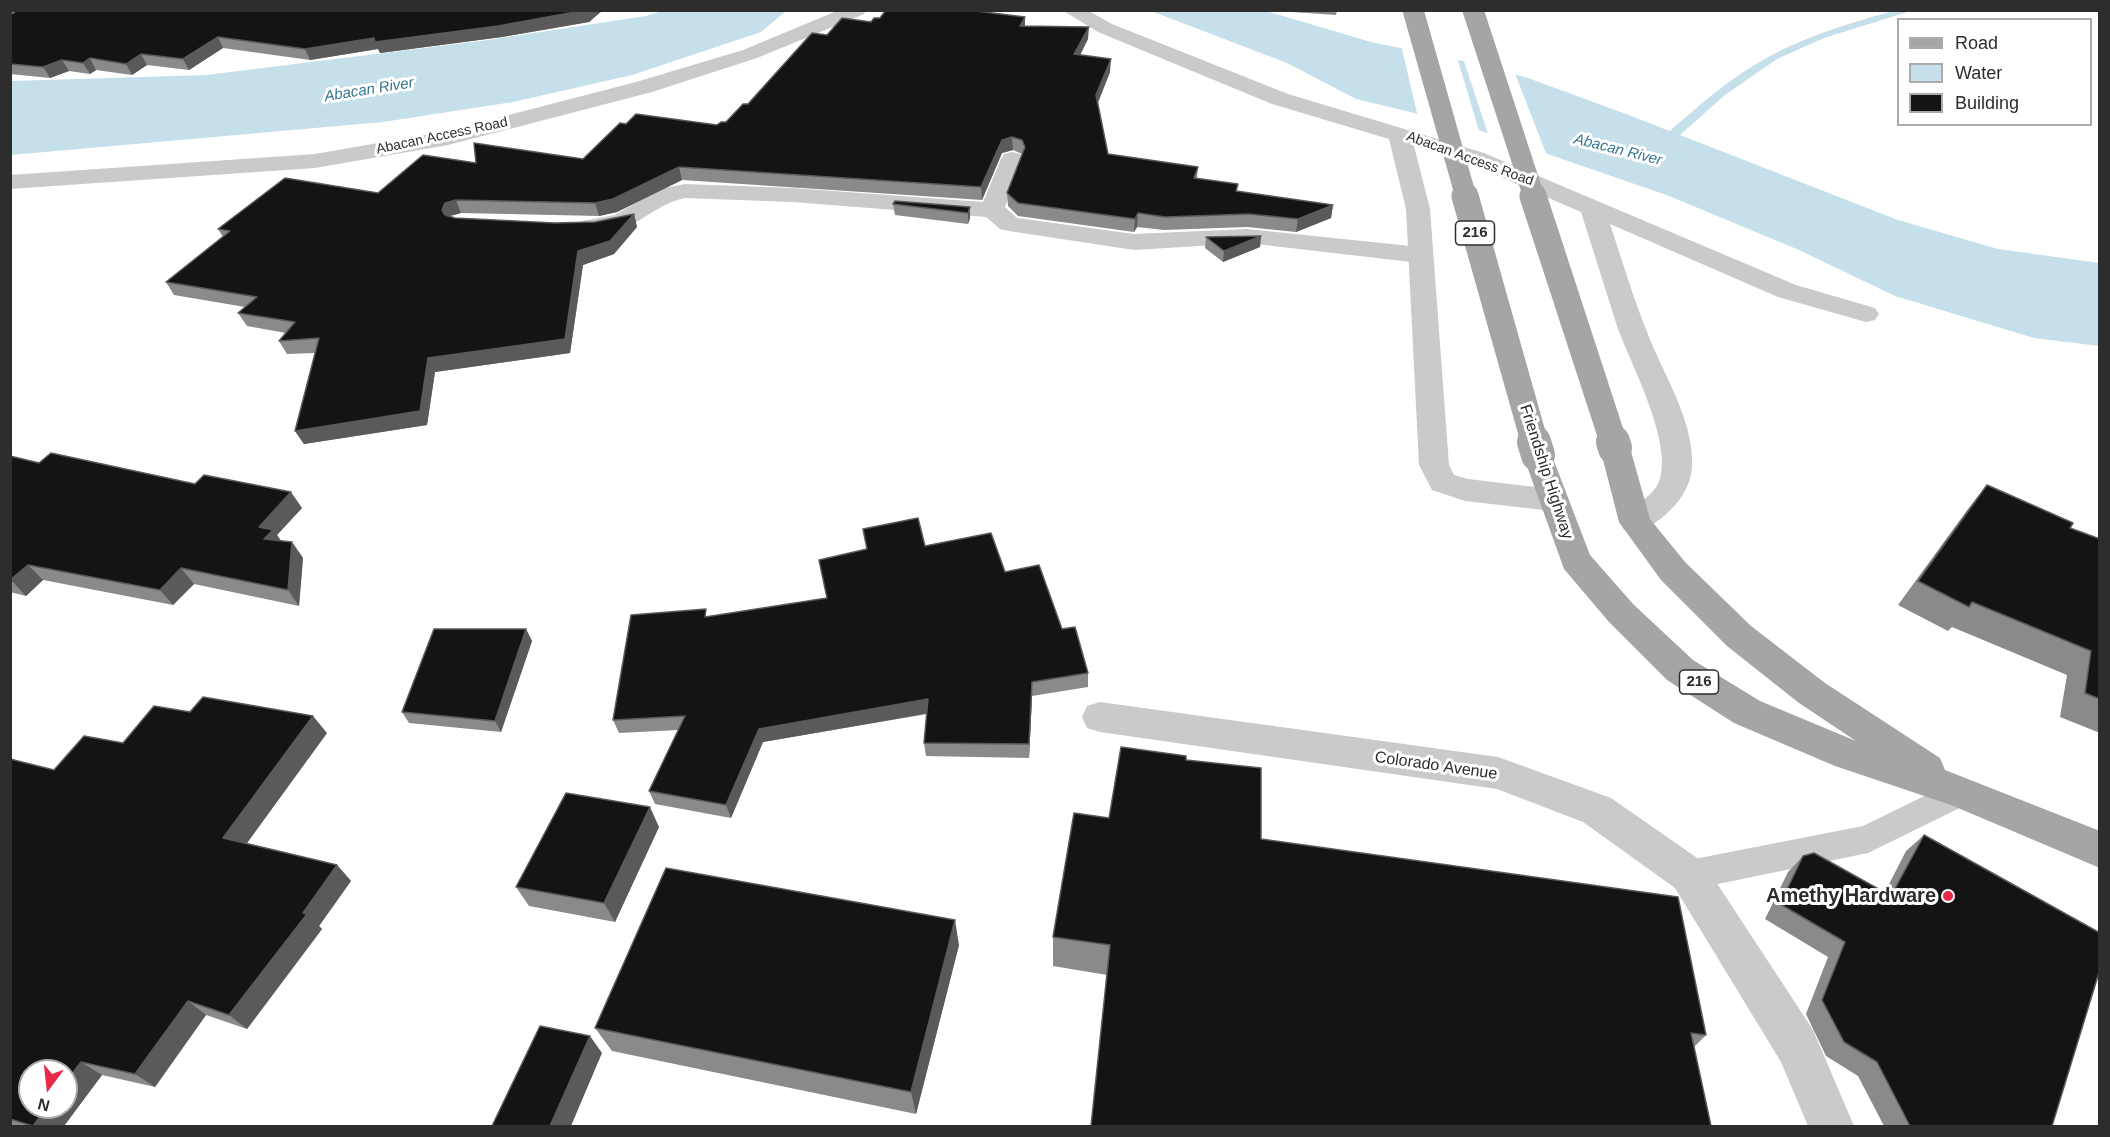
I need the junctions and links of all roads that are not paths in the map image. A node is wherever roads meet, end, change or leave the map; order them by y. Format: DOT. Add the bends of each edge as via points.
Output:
graph roads {
  1 [pos="857,10"];
  2 [pos="1071,10"];
  3 [pos="1413,10"];
  4 [pos="1473,10"];
  5 [pos="1399,133"];
  6 [pos="1012,159"];
  7 [pos="10,182"];
  8 [pos="1592,207"];
  9 [pos="992,210"];
  10 [pos="572,226"];
  11 [pos="1420,255"];
  12 [pos="1866,314"];
  13 [pos="1552,500"];
  14 [pos="1635,522"];
  15 [pos="1100,717"];
  16 [pos="1961,792"];
  17 [pos="2100,850"];
  18 [pos="1689,875"];
  19 [pos="1831,1126"];
  1 -- 7 [label="street, Abacan Access Road" via="750,54 644,87 448,138 315,161"];
  2 -- 5 [label="street, Abacan Access Road" via="1105,28 1280,99"];
  3 -- 13 [label="main road, Friendship Highway / 216, bridge"];
  4 -- 14 [label="main road, Friendship Highway / 216, bridge" via="1615,448"];
  5 -- 8 [label="street, Abacan Access Road" via="1476,158"];
  5 -- 11 [label="street" via="1418,208"];
  6 -- 9 [label="street"];
  8 -- 12 [label="street, Abacan Access Road" via="1787,291"];
  8 -- 14 [label="street" via="1612,274 1668,422 1676,461 1674,484"];
  9 -- 10 [label="street" via="685,191 668,194 621,222"];
  9 -- 11 [label="street" via="1009,224 1134,242 1247,236"];
  11 -- 13 [label="street" via="1434,465 1443,482 1465,490"];
  13 -- 16 [label="main road, Friendship Highway / 216" via="1576,560 1621,613 1680,670 1747,712 1848,755"];
  14 -- 16 [label="main road, Friendship Highway / 216" via="1672,571 1739,636 1812,693"];
  15 -- 18 [label="street, Colorado Avenue" via="1498,773 1597,810"];
  16 -- 17 [label="main road, Friendship Highway / 216"];
  16 -- 18 [label="lane" via="1868,839"];
  18 -- 19 [label="street, Colorado Avenue" via="1797,1046"];
}
